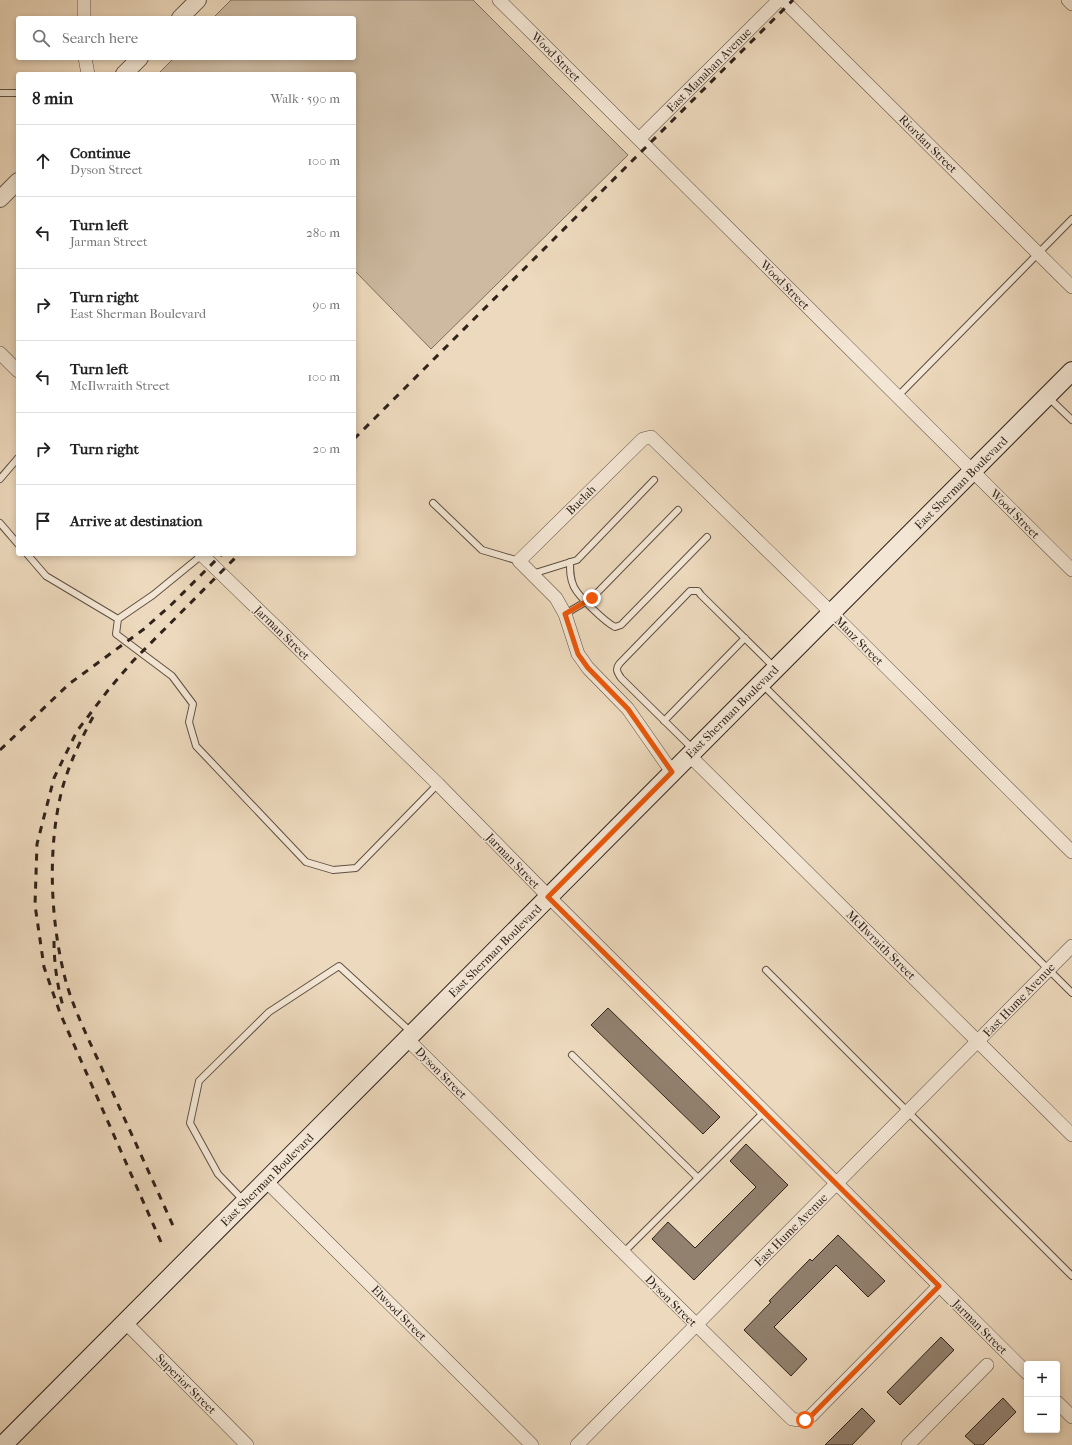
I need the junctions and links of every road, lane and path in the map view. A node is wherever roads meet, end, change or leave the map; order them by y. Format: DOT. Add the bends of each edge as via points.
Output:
graph roads {
  1 [pos="84,0"];
  2 [pos="198,0"];
  3 [pos="498,0"];
  4 [pos="779,0"];
  5 [pos="783,0"];
  6 [pos="1068,0"];
  7 [pos="1072,4"];
  8 [pos="84,16"];
  9 [pos="182,16"];
  10 [pos="85,60"];
  11 [pos="138,60"];
  12 [pos="88,72"];
  13 [pos="126,72"];
  14 [pos="0,93"];
  15 [pos="16,93"];
  16 [pos="639,139"];
  17 [pos="16,183"];
  18 [pos="0,199"];
  19 [pos="1072,219"];
  20 [pos="1038,254"];
  21 [pos="1072,287"];
  22 [pos="0,353"];
  23 [pos="16,369"];
  24 [pos="1072,371"];
  25 [pos="1047,395"];
  26 [pos="897,397"];
  27 [pos="1072,420"];
  28 [pos="643,440"];
  29 [pos="16,460"];
  30 [pos="972,471"];
  31 [pos="0,479"];
  32 [pos="654,480"];
  33 [pos="433,503"];
  34 [pos="678,510"];
  35 [pos="0,523"];
  36 [pos="707,537"];
  37 [pos="16,542"];
  38 [pos="29,556"];
  39 [pos="200,556"];
  40 [pos="204,556"];
  41 [pos="519,561"];
  42 [pos="570,562"];
  43 [pos="1072,570"];
  44 [pos="532,574"];
  45 [pos="586,602"];
  46 [pos="831,613"];
  47 [pos="565,614"];
  48 [pos="118,619"];
  49 [pos="745,638"];
  50 [pos="776,668"];
  51 [pos="761,683"];
  52 [pos="664,721"];
  53 [pos="692,753"];
  54 [pos="672,772"];
  55 [pos="438,784"];
  56 [pos="1072,852"];
  57 [pos="548,897"];
  58 [pos="1072,946"];
  59 [pos="1049,969"];
  60 [pos="766,970"];
  61 [pos="1072,993"];
  62 [pos="410,1036"];
  63 [pos="978,1041"];
  64 [pos="572,1055"];
  65 [pos="764,1112"];
  66 [pos="908,1112"];
  67 [pos="1072,1135"];
  68 [pos="698,1178"];
  69 [pos="266,1181"];
  70 [pos="836,1184"];
  71 [pos="245,1202"];
  72 [pos="622,1253"];
  73 [pos="1072,1276"];
  74 [pos="939,1286"];
  75 [pos="125,1322"];
  76 [pos="696,1326"];
  77 [pos="987,1365"];
  78 [pos="1024,1370"];
  79 [pos="1060,1405"];
  80 [pos="1072,1417"];
  81 [pos="3,1445"];
  82 [pos="247,1445"];
  83 [pos="532,1445"];
  84 [pos="577,1445"];
  85 [pos="908,1445"];
  1 -- 8 [label="street"];
  2 -- 9 [label="street"];
  3 -- 16 [label="street, Wood Street"];
  4 -- 16 [label="street, East Manahan Avenue"];
  5 -- 20 [label="street, Riordan Street"];
  6 -- 7 [label="street"];
  10 -- 12 [label="street"];
  11 -- 13 [label="street"];
  14 -- 15 [label="lane"];
  16 -- 26 [label="street, Wood Street"];
  17 -- 18 [label="street"];
  19 -- 20 [label="lane"];
  20 -- 21 [label="street, Riordan Street"];
  20 -- 26 [label="lane"];
  22 -- 23 [label="street"];
  24 -- 25 [label="main road, East Sherman Boulevard"];
  25 -- 27 [label="lane"];
  25 -- 30 [label="main road, East Sherman Boulevard"];
  26 -- 30 [label="street, Wood Street"];
  28 -- 41 [label="street, Buelah"];
  28 -- 46 [label="street, Manz Street" via="651,437"];
  29 -- 31 [label="lane"];
  30 -- 43 [label="street, Wood Street"];
  30 -- 46 [label="main road, East Sherman Boulevard"];
  32 -- 42 [label="lane" via="577,560"];
  33 -- 41 [label="lane" via="482,550"];
  34 -- 45 [label="lane"];
  35 -- 37 [label="lane"];
  36 -- 45 [label="lane" via="621,625 615,627 609,624"];
  38 -- 48 [label="lane" via="46,576"];
  39 -- 48 [label="lane" via="153,595"];
  40 -- 55 [label="street, Jarman Street"];
  41 -- 44 [label="street"];
  42 -- 44 [label="lane"];
  42 -- 45 [label="lane" via="570,577 575,589"];
  44 -- 47 [label="street" via="556,598"];
  45 -- 47 [label="lane"];
  46 -- 50 [label="main road, East Sherman Boulevard"];
  46 -- 56 [label="street, Manz Street"];
  47 -- 54 [label="street" via="578,654 588,668 628,709"];
  48 -- 55 [label="lane" via="116,634 172,676 193,704 189,722 196,746 306,862 333,870 356,868"];
  49 -- 50 [label="lane"];
  49 -- 52 [label="lane"];
  49 -- 52 [label="lane" via="698,592 690,591 617,667 621,678"];
  50 -- 51 [label="main road, East Sherman Boulevard"];
  51 -- 53 [label="main road, East Sherman Boulevard"];
  51 -- 59 [label="lane"];
  52 -- 53 [label="lane"];
  53 -- 54 [label="main road, East Sherman Boulevard"];
  53 -- 63 [label="street, McIlwraith Street"];
  54 -- 57 [label="main road, East Sherman Boulevard"];
  55 -- 57 [label="street, Jarman Street"];
  57 -- 62 [label="main road, East Sherman Boulevard"];
  57 -- 65 [label="street, Jarman Street"];
  58 -- 59 [label="street, East Hume Avenue"];
  59 -- 61 [label="lane"];
  59 -- 63 [label="street, East Hume Avenue"];
  60 -- 66 [label="lane"];
  62 -- 69 [label="main road, East Sherman Boulevard"];
  62 -- 71 [label="lane" via="339,966 269,1012 199,1081 190,1123 218,1174"];
  62 -- 72 [label="street, Dyson Street"];
  63 -- 66 [label="street, East Hume Avenue"];
  63 -- 67 [label="street, McIlwraith Street"];
  64 -- 68 [label="lane"];
  65 -- 68 [label="lane"];
  65 -- 70 [label="street, Jarman Street"];
  66 -- 70 [label="street, East Hume Avenue"];
  66 -- 73 [label="lane"];
  68 -- 72 [label="lane"];
  69 -- 71 [label="main road, East Sherman Boulevard"];
  69 -- 83 [label="street, Elwood Street"];
  70 -- 74 [label="street, Jarman Street"];
  70 -- 76 [label="street, East Hume Avenue"];
  71 -- 75 [label="main road, East Sherman Boulevard"];
  72 -- 76 [label="street, Dyson Street"];
  74 -- 76 [label="street, Dyson Street" via="805,1420 798,1421 788,1416"];
  74 -- 78 [label="street, Jarman Street"];
  75 -- 81 [label="main road, East Sherman Boulevard"];
  75 -- 82 [label="street, Superior Street"];
  76 -- 84 [label="street, East Hume Avenue"];
  77 -- 85 [label="street"];
  79 -- 80 [label="street"];
}
